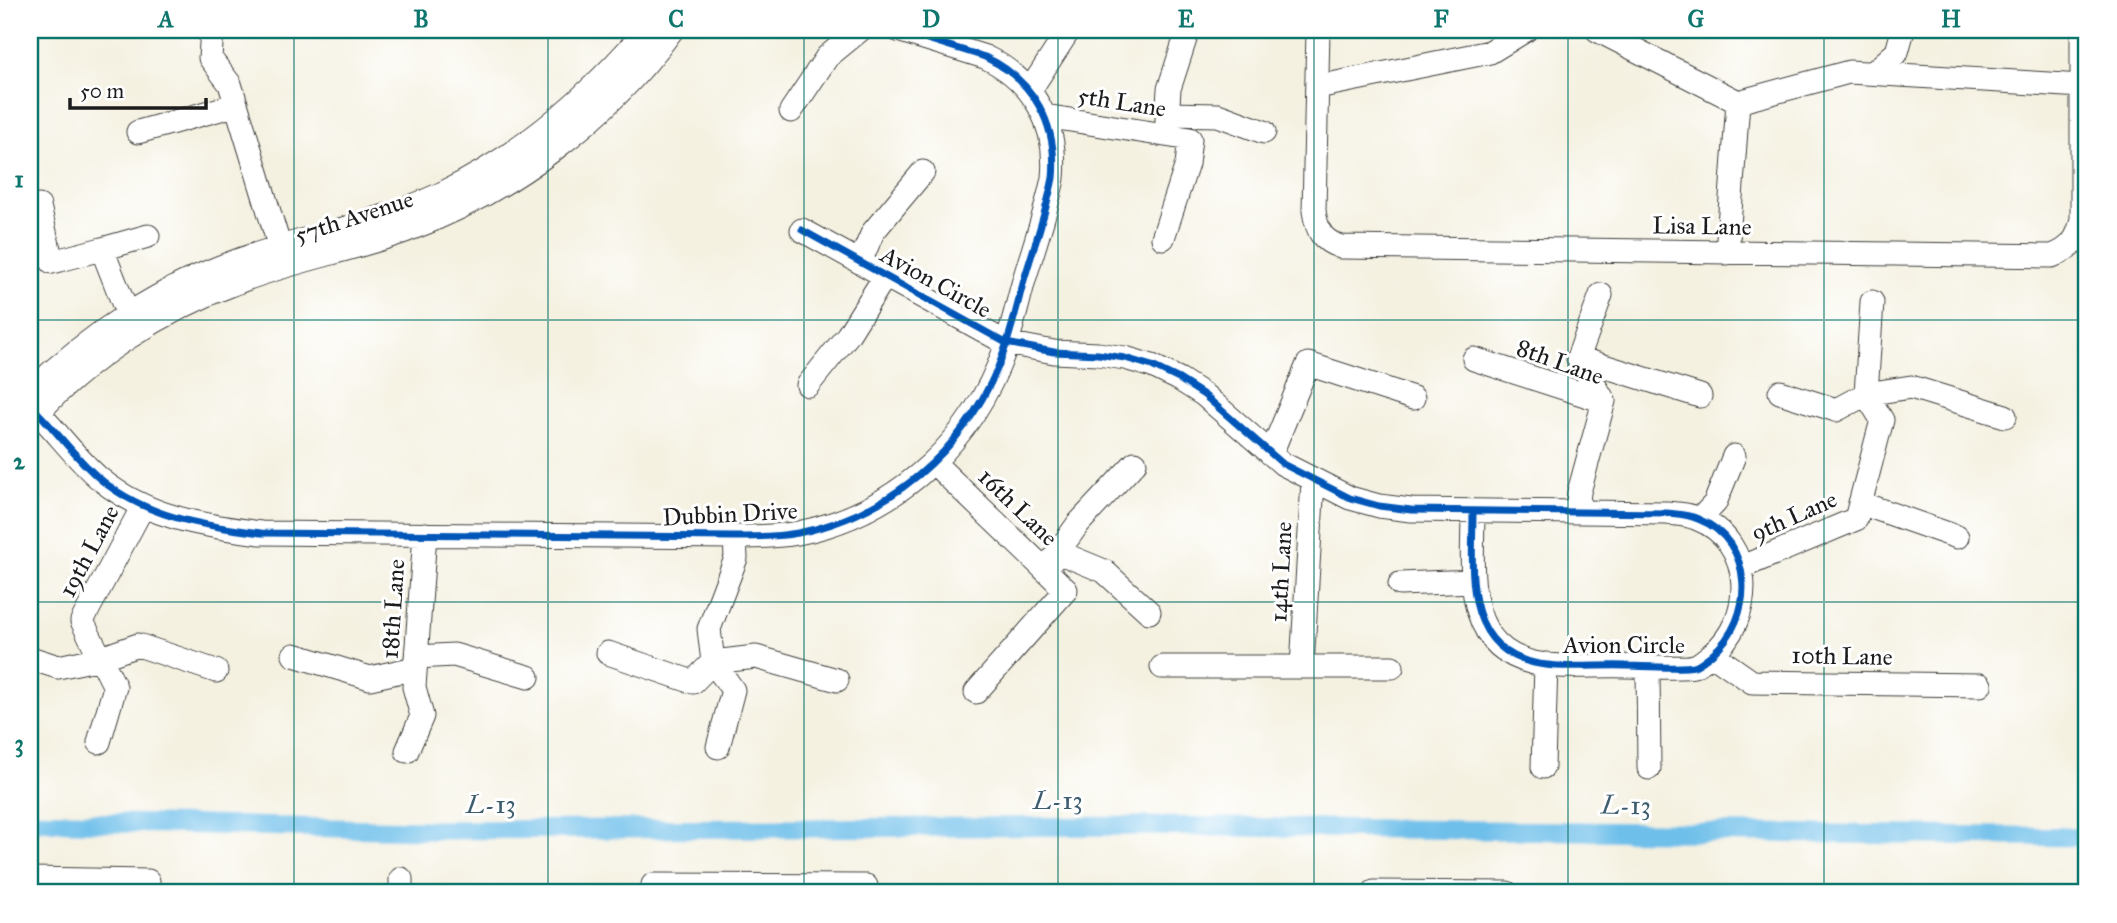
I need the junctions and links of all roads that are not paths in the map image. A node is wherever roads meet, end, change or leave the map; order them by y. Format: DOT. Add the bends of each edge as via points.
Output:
graph roads {
  1 [pos="212,30"];
  2 [pos="646,30"];
  3 [pos="672,30"];
  4 [pos="860,30"];
  5 [pos="898,30"];
  6 [pos="1069,30"];
  7 [pos="1188,30"];
  8 [pos="1318,30"];
  9 [pos="1526,30"];
  10 [pos="1597,30"];
  11 [pos="1903,30"];
  12 [pos="2082,30"];
  13 [pos="1873,73"];
  14 [pos="2082,86"];
  15 [pos="1317,87"];
  16 [pos="1030,90"];
  17 [pos="1738,102"];
  18 [pos="235,104"];
  19 [pos="791,111"];
  20 [pos="1045,116"];
  21 [pos="1167,125"];
  22 [pos="138,132"];
  23 [pos="1264,132"];
  24 [pos="923,172"];
  25 [pos="39,206"];
  26 [pos="802,230"];
  27 [pos="148,236"];
  28 [pos="1163,238"];
  29 [pos="102,249"];
  30 [pos="1727,253"];
  31 [pos="282,257"];
  32 [pos="860,262"];
  33 [pos="885,276"];
  34 [pos="1601,295"];
  35 [pos="1872,303"];
  36 [pos="131,325"];
  37 [pos="1006,343"];
  38 [pos="1578,358"];
  39 [pos="1474,359"];
  40 [pos="808,385"];
  41 [pos="1780,391"];
  42 [pos="1867,394"];
  43 [pos="1700,396"];
  44 [pos="1413,398"];
  45 [pos="1604,401"];
  46 [pos="32,408"];
  47 [pos="2006,416"];
  48 [pos="1270,454"];
  49 [pos="1734,456"];
  50 [pos="934,463"];
  51 [pos="1135,463"];
  52 [pos="1313,481"];
  53 [pos="1860,503"];
  54 [pos="143,506"];
  55 [pos="1473,511"];
  56 [pos="1577,512"];
  57 [pos="1700,519"];
  58 [pos="425,534"];
  59 [pos="735,537"];
  60 [pos="1956,537"];
  61 [pos="1051,561"];
  62 [pos="1742,568"];
  63 [pos="1473,581"];
  64 [pos="1400,584"];
  65 [pos="1149,612"];
  66 [pos="608,653"];
  67 [pos="1712,654"];
  68 [pos="294,655"];
  69 [pos="30,658"];
  70 [pos="101,658"];
  71 [pos="713,662"];
  72 [pos="1546,664"];
  73 [pos="1648,666"];
  74 [pos="1162,667"];
  75 [pos="1302,667"];
  76 [pos="1392,667"];
  77 [pos="216,671"];
  78 [pos="415,671"];
  79 [pos="528,677"];
  80 [pos="837,680"];
  81 [pos="1980,685"];
  82 [pos="976,692"];
  83 [pos="99,742"];
  84 [pos="718,747"];
  85 [pos="407,751"];
  86 [pos="1543,767"];
  87 [pos="1648,768"];
  88 [pos="30,879"];
  89 [pos="653,886"];
  90 [pos="1374,892"];
  91 [pos="148,893"];
  92 [pos="866,893"];
  93 [pos="1507,893"];
  1 -- 18 [label="street" via="210,58 230,84"];
  2 -- 31 [label="street, 57th Avenue" via="580,100 534,139 484,171 399,211"];
  3 -- 31 [label="street, 57th Avenue" via="594,116 494,189 406,231"];
  4 -- 19 [label="street" via="827,57"];
  5 -- 16 [label="street, Dubbin Drive" via="985,57 1009,70"];
  6 -- 16 [label="street"];
  7 -- 21 [label="street" via="1169,89"];
  8 -- 15 [label="street, Lisa Lane"];
  9 -- 15 [label="street" via="1490,52"];
  10 -- 17 [label="street"];
  11 -- 13 [label="street" via="1897,52"];
  12 -- 14 [label="street, Lisa Lane"];
  13 -- 14 [label="street"];
  13 -- 17 [label="street" via="1849,72"];
  14 -- 30 [label="street, Lisa Lane" via="2082,219 2073,243 2064,251 2052,256"];
  15 -- 30 [label="street, Lisa Lane" via="1314,211 1320,234 1328,243 1341,247"];
  16 -- 20 [label="street, Dubbin Drive"];
  17 -- 30 [label="street"];
  18 -- 22 [label="street"];
  18 -- 31 [label="street"];
  20 -- 21 [label="street, 5th Lane"];
  20 -- 37 [label="street, Dubbin Drive" via="1054,151 1053,178"];
  21 -- 23 [label="street" via="1217,115"];
  21 -- 28 [label="street, 5th Lane" via="1190,139 1187,164"];
  24 -- 32 [label="street" via="873,232"];
  25 -- 29 [label="street" via="52,262"];
  26 -- 32 [label="street, Avion Circle"];
  27 -- 29 [label="street"];
  29 -- 36 [label="street"];
  31 -- 36 [label="street, 57th Avenue" via="245,279"];
  32 -- 33 [label="street, Avion Circle"];
  33 -- 37 [label="street, Avion Circle"];
  33 -- 40 [label="street" via="848,335"];
  34 -- 38 [label="street"];
  35 -- 42 [label="street, 9th Lane"];
  36 -- 46 [label="street, 57th Avenue" via="89,366"];
  37 -- 48 [label="street, Avion Circle" via="1125,358 1152,366 1204,394"];
  37 -- 50 [label="street, Dubbin Drive" via="976,411"];
  38 -- 43 [label="street"];
  38 -- 45 [label="street"];
  39 -- 45 [label="street, 8th Lane"];
  41 -- 42 [label="street" via="1836,410"];
  42 -- 47 [label="street" via="1911,387"];
  42 -- 53 [label="street, 9th Lane" via="1882,420"];
  44 -- 48 [label="street" via="1308,365"];
  45 -- 56 [label="street, 8th Lane"];
  46 -- 54 [label="street, Dubbin Drive" via="99,478"];
  48 -- 52 [label="street, Avion Circle"];
  49 -- 57 [label="street" via="1715,503"];
  50 -- 59 [label="street, Dubbin Drive" via="883,501 848,518 800,532"];
  50 -- 61 [label="street, 16th Lane"];
  51 -- 61 [label="street" via="1078,524"];
  52 -- 55 [label="street, Avion Circle" via="1379,506"];
  52 -- 75 [label="street, 14th Lane"];
  53 -- 60 [label="street"];
  53 -- 62 [label="street, 9th Lane" via="1856,519"];
  54 -- 58 [label="street, Dubbin Drive" via="216,528"];
  54 -- 70 [label="street, 19th Lane" via="82,621"];
  55 -- 56 [label="street, Avion Circle"];
  55 -- 63 [label="street, Avion Circle"];
  56 -- 57 [label="street, Avion Circle" via="1667,513"];
  57 -- 62 [label="street, Avion Circle" via="1722,534"];
  58 -- 59 [label="street, Dubbin Drive"];
  58 -- 78 [label="street, 18th Lane"];
  59 -- 71 [label="street" via="736,558 709,629"];
  61 -- 65 [label="street" via="1104,571"];
  61 -- 82 [label="street, 16th Lane" via="1066,590"];
  62 -- 67 [label="street, Avion Circle" via="1741,607 1729,634"];
  63 -- 64 [label="street"];
  63 -- 72 [label="street, Avion Circle" via="1475,607 1488,632 1520,658"];
  66 -- 71 [label="street" via="693,681"];
  67 -- 73 [label="street, Avion Circle" via="1693,666"];
  67 -- 81 [label="street, 10th Lane" via="1752,681"];
  68 -- 78 [label="street" via="370,678"];
  69 -- 70 [label="street" via="58,667"];
  70 -- 77 [label="street" via="138,645"];
  70 -- 83 [label="street" via="116,687"];
  71 -- 80 [label="street" via="756,657"];
  71 -- 84 [label="street" via="733,690"];
  72 -- 73 [label="street, Avion Circle"];
  72 -- 86 [label="street"];
  73 -- 87 [label="street"];
  74 -- 75 [label="street"];
  75 -- 76 [label="street"];
  78 -- 79 [label="street" via="454,655"];
  78 -- 85 [label="street, 18th Lane" via="422,716"];
  88 -- 91 [label="street" via="148,881"];
  89 -- 92 [label="street" via="866,886"];
  90 -- 93 [label="street"];
}
